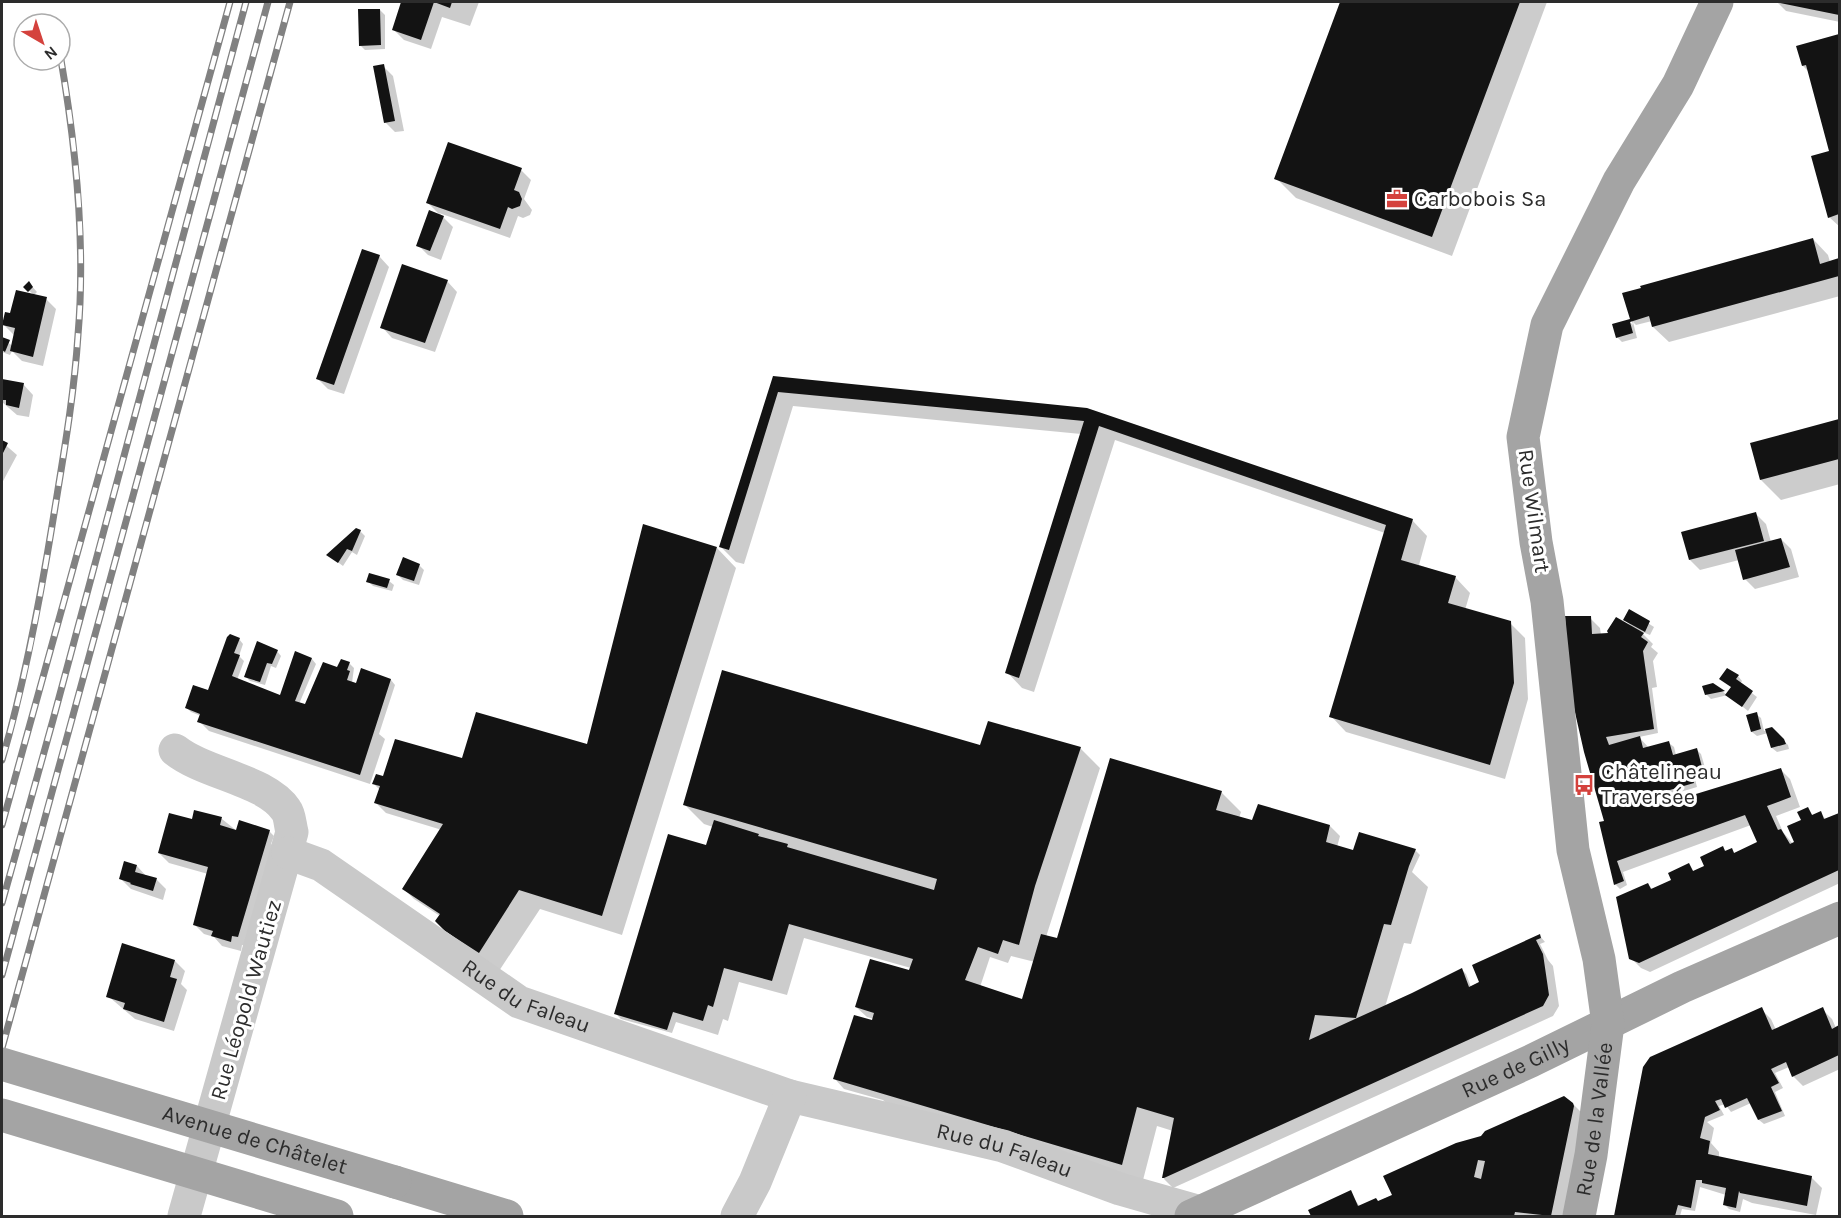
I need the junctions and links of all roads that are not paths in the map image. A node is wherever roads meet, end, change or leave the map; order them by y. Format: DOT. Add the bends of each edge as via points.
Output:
graph roads {
  1 [pos="1717,2"];
  2 [pos="175,750"];
  3 [pos="288,852"];
  4 [pos="1839,918"];
  5 [pos="1608,1024"];
  6 [pos="2,1064"];
  7 [pos="790,1096"];
  8 [pos="2,1115"];
  9 [pos="1203,1215"];
  10 [pos="184,1216"];
  11 [pos="337,1216"];
  12 [pos="507,1216"];
  13 [pos="737,1216"];
  14 [pos="1579,1216"];
  1 -- 5 [label="main road, Rue Wilmart" via="1678,85 1619,181 1547,325 1523,437 1547,600 1573,850 1599,959"];
  2 -- 3 [label="street, Rue Léopold Wautiez" via="188,760 272,794 287,811 292,832"];
  3 -- 7 [label="street, Rue du Faleau" via="321,865 519,1002"];
  3 -- 10 [label="street, Rue Léopold Wautiez"];
  4 -- 5 [label="main road, Rue de Gilly"];
  5 -- 9 [label="main road, Rue de Gilly"];
  5 -- 14 [label="main road, Rue de la Vallée"];
  6 -- 12 [label="main road, Avenue de Châtelet, bridge"];
  7 -- 9 [label="street, Rue du Faleau" via="1003,1146"];
  7 -- 13 [label="street"];
  8 -- 11 [label="main road, bridge"];
}
